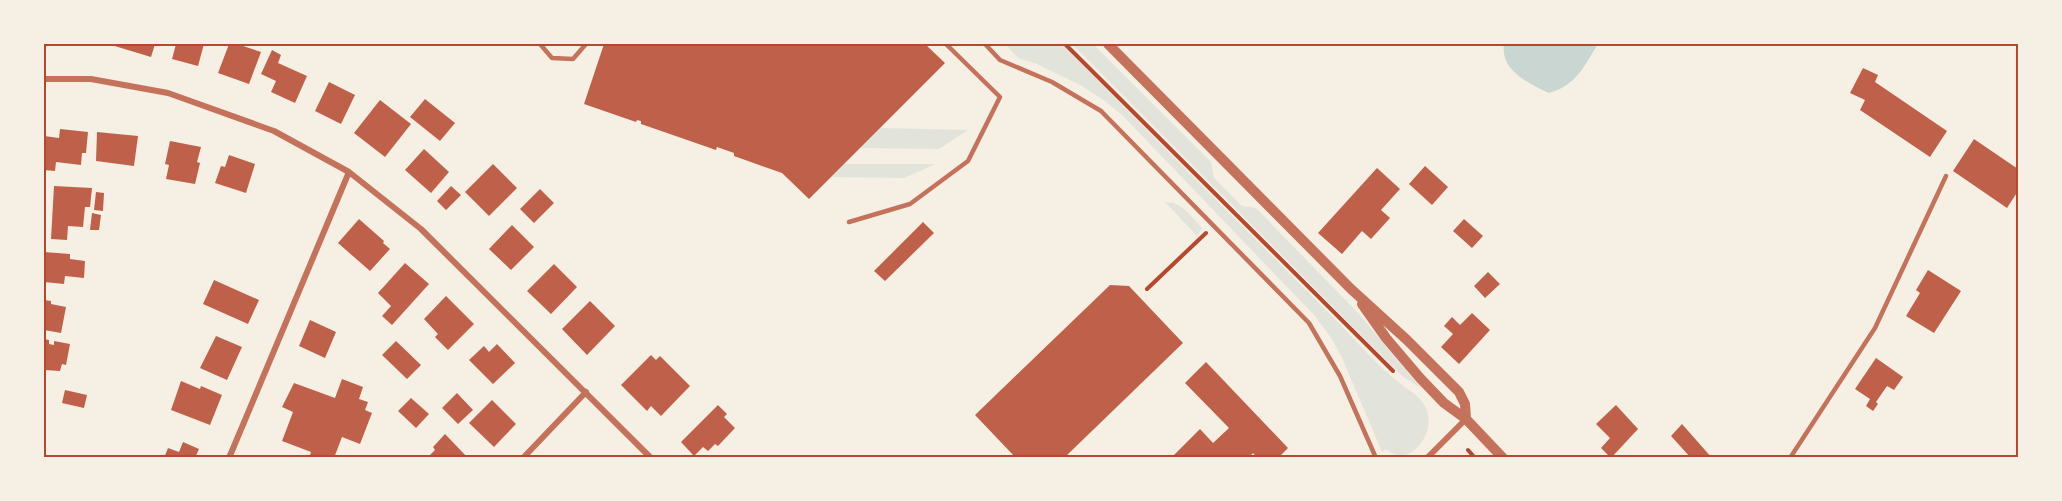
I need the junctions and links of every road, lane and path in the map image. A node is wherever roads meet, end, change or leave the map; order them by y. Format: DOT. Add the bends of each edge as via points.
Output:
graph roads {
  1 [pos="540,44"];
  2 [pos="586,44"];
  3 [pos="946,44"];
  4 [pos="985,44"];
  5 [pos="1065,44"];
  6 [pos="1108,44"];
  7 [pos="44,79"];
  8 [pos="349,172"];
  9 [pos="1946,176"];
  10 [pos="849,222"];
  11 [pos="1213,226"];
  12 [pos="1147,289"];
  13 [pos="1351,289"];
  14 [pos="1399,376"];
  15 [pos="586,392"];
  16 [pos="1466,419"];
  17 [pos="1468,450"];
  18 [pos="229,458"];
  19 [pos="523,458"];
  20 [pos="651,458"];
  21 [pos="1377,458"];
  22 [pos="1427,458"];
  23 [pos="1475,458"];
  24 [pos="1503,458"];
  25 [pos="1790,458"];
  1 -- 2 [label="lane" via="552,58 573,59"];
  3 -- 10 [label="lane" via="1000,97 968,161 910,204"];
  4 -- 11 [label="lane" via="1000,60 1052,82 1101,111"];
  5 -- 14 [label="path"];
  6 -- 13 [label="street"];
  7 -- 8 [label="street" via="91,79 168,93 274,131"];
  8 -- 15 [label="street" via="421,229"];
  8 -- 18 [label="street"];
  9 -- 25 [label="lane" via="1875,328"];
  11 -- 12 [label="path"];
  11 -- 21 [label="lane" via="1309,323 1340,376"];
  13 -- 16 [label="street" via="1412,369 1444,403"];
  13 -- 16 [label="street" via="1459,392"];
  15 -- 19 [label="street"];
  15 -- 20 [label="street"];
  16 -- 22 [label="street"];
  16 -- 24 [label="street"];
  17 -- 23 [label="path"];
}
